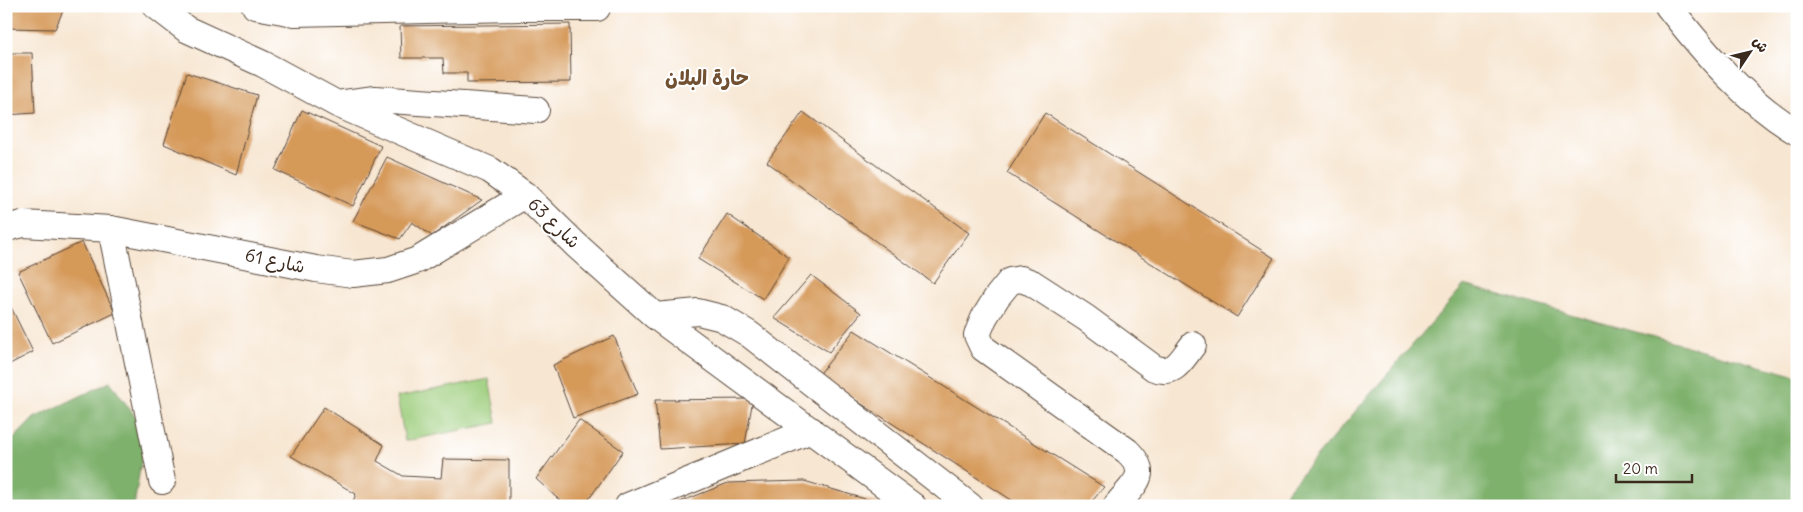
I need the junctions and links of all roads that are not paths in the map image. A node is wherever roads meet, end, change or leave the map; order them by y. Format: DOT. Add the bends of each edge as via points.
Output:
graph roads {
  1 [pos="156,6"];
  2 [pos="255,6"];
  3 [pos="1668,6"];
  4 [pos="597,8"];
  5 [pos="337,104"];
  6 [pos="536,110"];
  7 [pos="1797,132"];
  8 [pos="525,195"];
  9 [pos="6,228"];
  10 [pos="111,229"];
  11 [pos="655,316"];
  12 [pos="1194,345"];
  13 [pos="811,430"];
  14 [pos="162,481"];
  15 [pos="628,506"];
  16 [pos="913,506"];
  17 [pos="970,506"];
  18 [pos="1116,506"];
  1 -- 5 [label="street, شارع 63" via="186,30 263,64"];
  2 -- 4 [label="street" via="294,14"];
  3 -- 7 [label="street" via="1715,64"];
  5 -- 6 [label="street" via="375,99"];
  5 -- 8 [label="street, شارع 63" via="490,170"];
  8 -- 10 [label="street, شارع 61" via="418,260 388,270 353,274"];
  8 -- 11 [label="street, شارع 63"];
  9 -- 10 [label="street, شارع 61" via="23,224"];
  10 -- 14 [label="street"];
  11 -- 13 [label="street, شارع 63"];
  11 -- 17 [label="street" via="698,312 722,318 750,334"];
  12 -- 18 [label="street" via="1170,371 1164,372 1086,318 1021,279 1010,281 984,318 976,335 983,348 1136,460 1139,478"];
  13 -- 15 [label="street"];
  13 -- 16 [label="street, شارع 63"];
}
